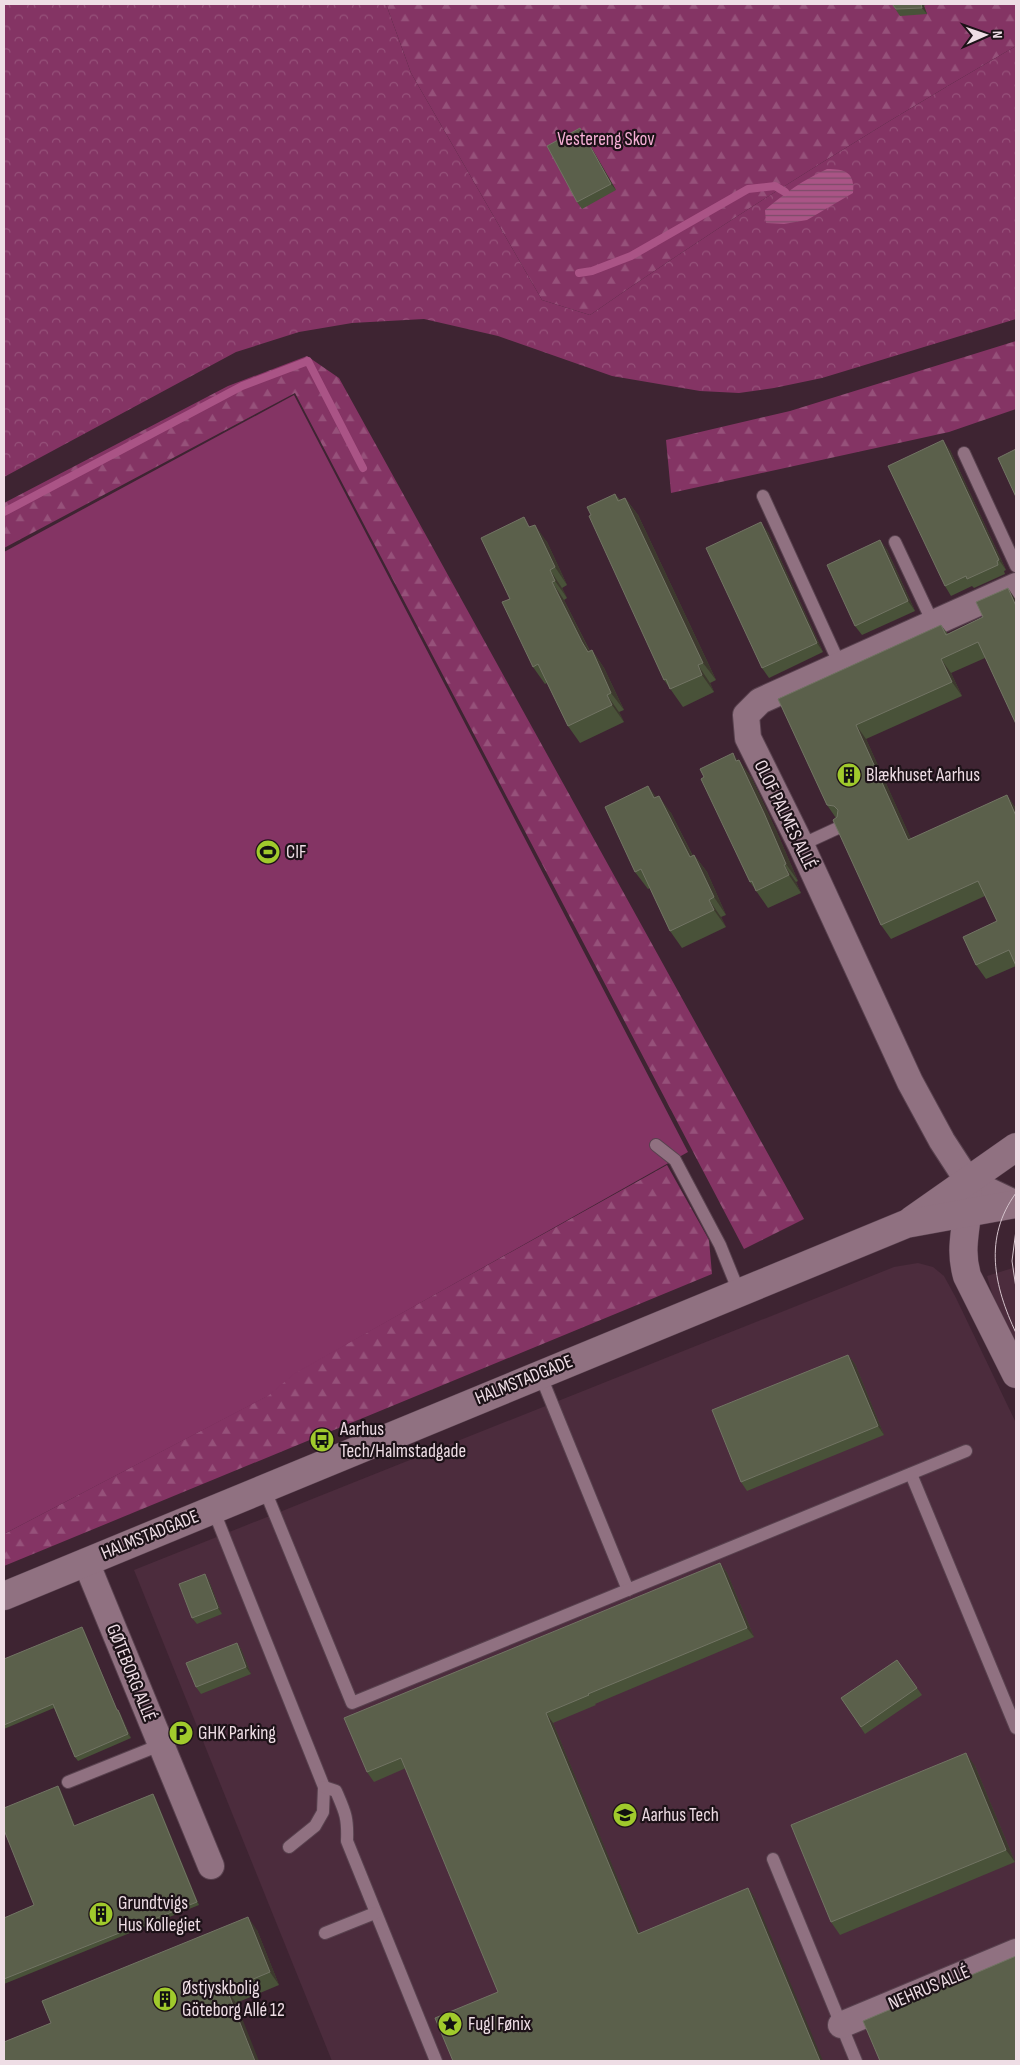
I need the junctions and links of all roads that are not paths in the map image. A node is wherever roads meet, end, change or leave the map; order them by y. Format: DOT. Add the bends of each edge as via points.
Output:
graph roads {
  1 [pos="964,454"];
  2 [pos="762,496"];
  3 [pos="895,542"];
  4 [pos="1016,566"];
  5 [pos="1016,586"];
  6 [pos="933,623"];
  7 [pos="840,665"];
  8 [pos="840,827"];
  9 [pos="801,845"];
  10 [pos="656,1145"];
  11 [pos="1016,1147"];
  12 [pos="968,1181"];
  13 [pos="1015,1207"];
  14 [pos="967,1213"];
  15 [pos="906,1224"];
  16 [pos="739,1292"];
  17 [pos="540,1374"];
  18 [pos="1016,1374"];
  19 [pos="966,1451"];
  20 [pos="911,1474"];
  21 [pos="264,1488"];
  22 [pos="213,1509"];
  23 [pos="86,1562"];
  24 [pos="628,1590"];
  25 [pos="4,1596"];
  26 [pos="1016,1728"];
  27 [pos="160,1746"];
  28 [pos="68,1782"];
  29 [pos="324,1787"];
  30 [pos="289,1847"];
  31 [pos="772,1859"];
  32 [pos="211,1866"];
  33 [pos="375,1913"];
  34 [pos="325,1934"];
  35 [pos="1016,1952"];
  36 [pos="841,2025"];
  37 [pos="436,2061"];
  38 [pos="856,2061"];
  1 -- 4 [label="lane"];
  2 -- 7 [label="lane"];
  3 -- 6 [label="lane"];
  5 -- 6 [label="street, OLOF PALMES ALLÉ"];
  6 -- 7 [label="street, OLOF PALMES ALLÉ"];
  7 -- 9 [label="street, OLOF PALMES ALLÉ" via="760,701 746,715 748,738"];
  8 -- 9 [label="lane"];
  9 -- 12 [label="street, OLOF PALMES ALLÉ" via="910,1082"];
  10 -- 16 [label="lane" via="675,1160 720,1245"];
  11 -- 12 [label="street"];
  12 -- 13 [label="street" via="1010,1201"];
  12 -- 14 [label="street"];
  12 -- 15 [label="street, HALMSTADGADE"];
  13 -- 14 [label="street, HALMSTADGADE"];
  14 -- 15 [label="street, HALMSTADGADE"];
  14 -- 18 [label="street" via="962,1240 965,1270"];
  15 -- 16 [label="street, HALMSTADGADE"];
  16 -- 17 [label="street, HALMSTADGADE"];
  17 -- 21 [label="street, HALMSTADGADE"];
  17 -- 24 [label="lane"];
  19 -- 20 [label="lane"];
  20 -- 24 [label="lane"];
  20 -- 26 [label="lane"];
  21 -- 22 [label="street, HALMSTADGADE"];
  21 -- 24 [label="lane" via="352,1703"];
  22 -- 23 [label="street, HALMSTADGADE"];
  22 -- 29 [label="lane"];
  23 -- 25 [label="street, HALMSTADGADE"];
  23 -- 27 [label="street, GØTEBORG ALLÉ"];
  27 -- 28 [label="lane"];
  27 -- 32 [label="street, GØTEBORG ALLÉ"];
  29 -- 30 [label="lane" via="323,1812 315,1826"];
  29 -- 33 [label="lane" via="336,1791 348,1819 347,1841"];
  31 -- 36 [label="lane"];
  33 -- 34 [label="lane"];
  33 -- 37 [label="lane"];
  35 -- 36 [label="street, NEHRUS ALLÉ"];
  36 -- 38 [label="lane"];
}
